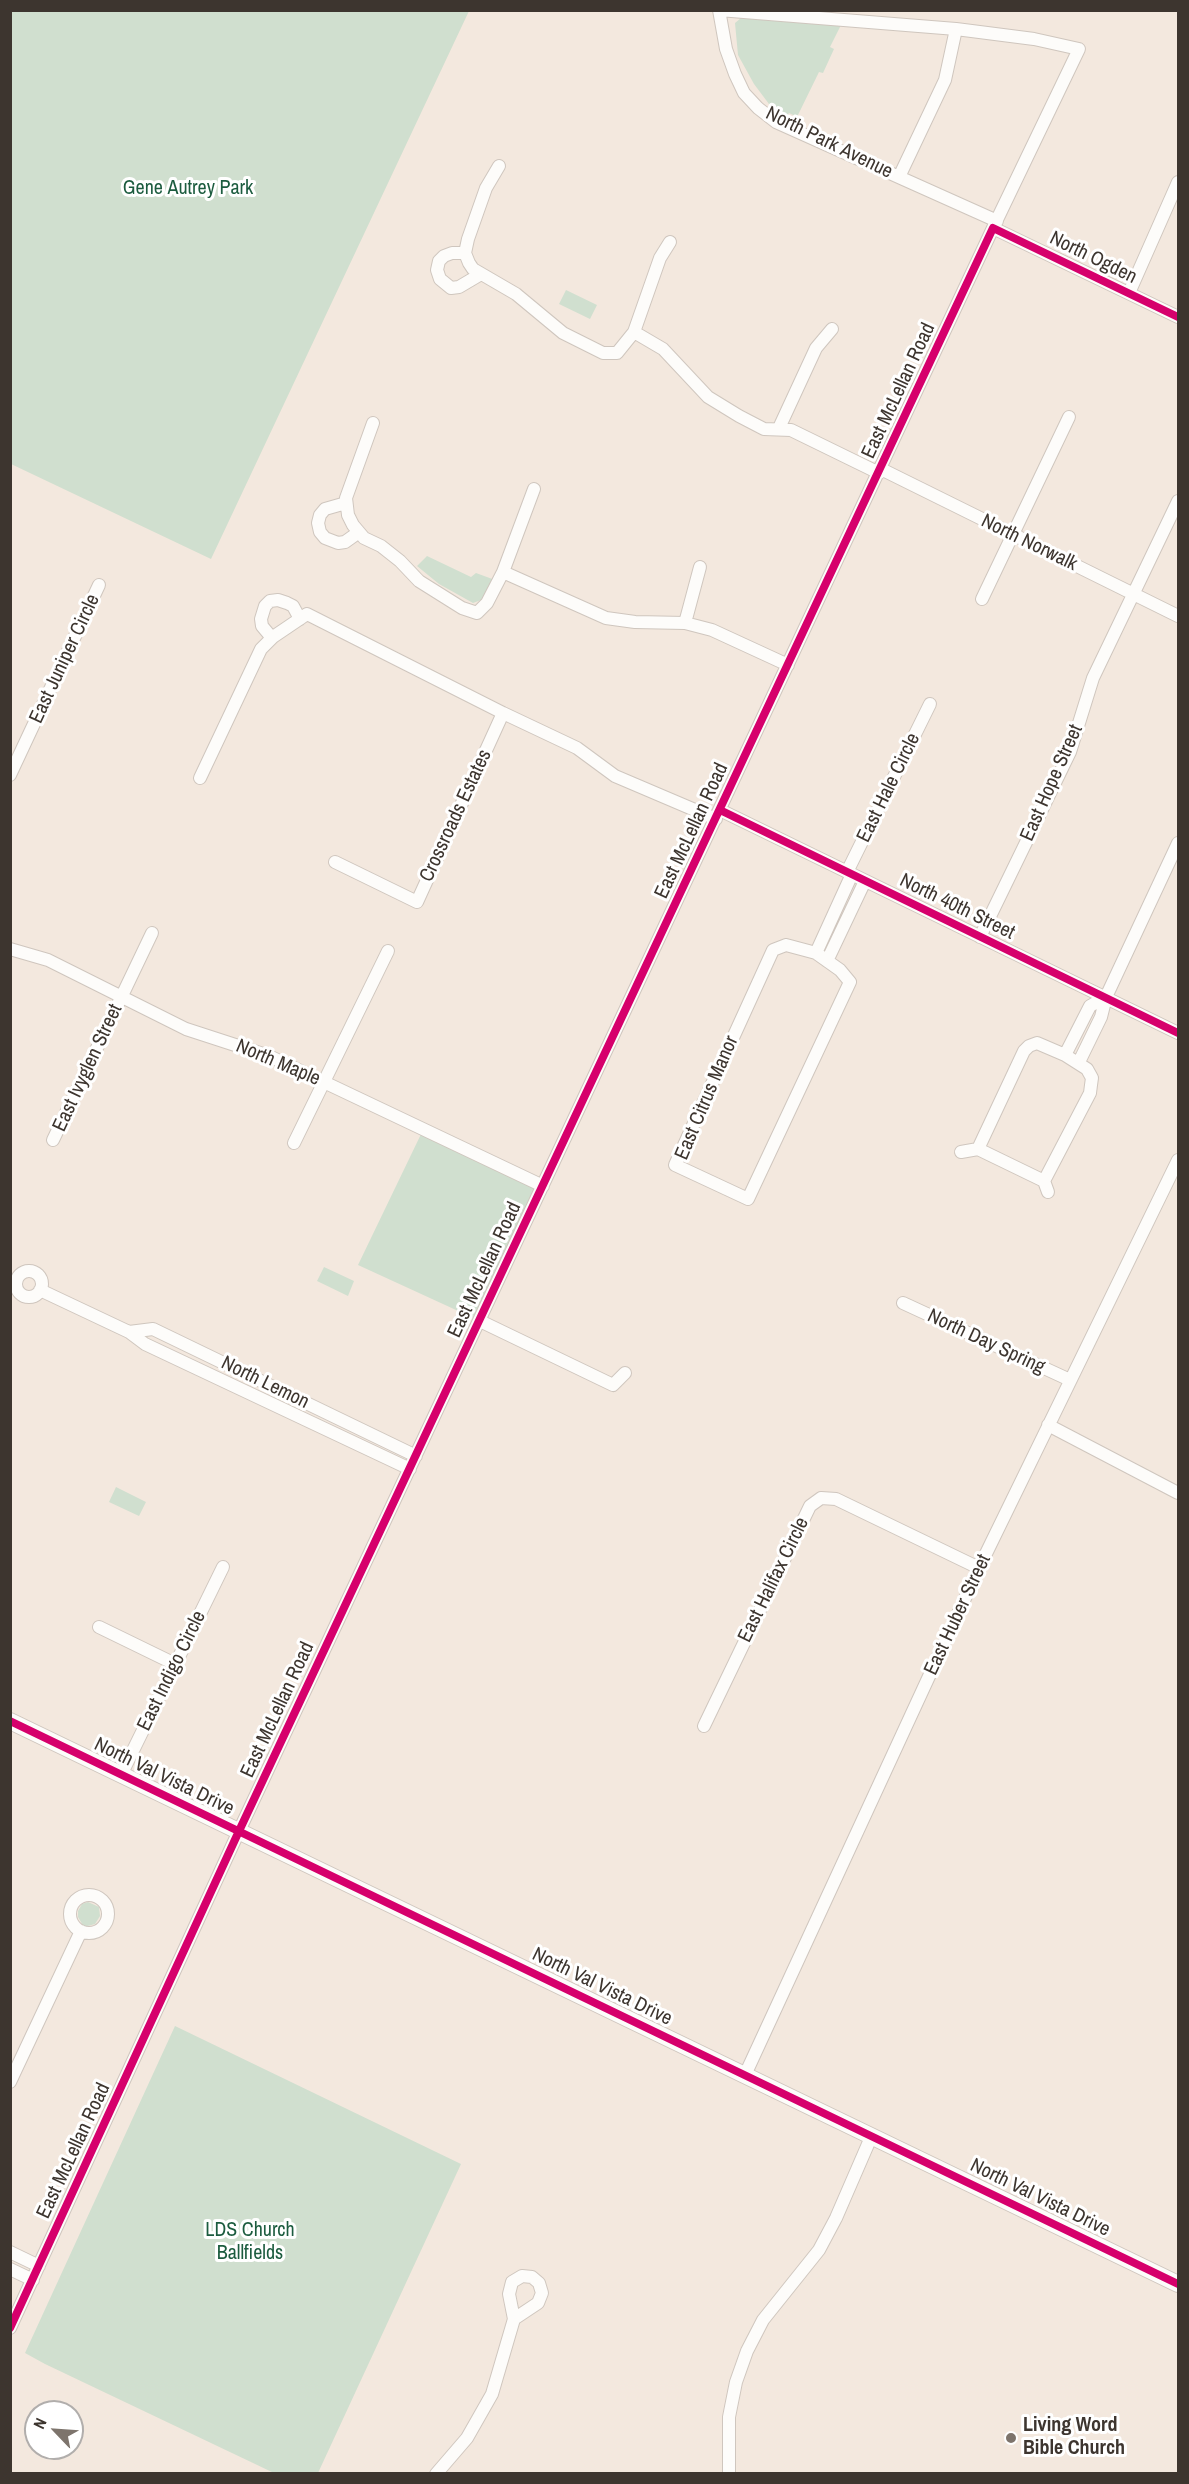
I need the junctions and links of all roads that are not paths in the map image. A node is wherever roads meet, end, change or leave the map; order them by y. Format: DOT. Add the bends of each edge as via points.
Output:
graph roads {
  1 [pos="719,10"];
  2 [pos="956,28"];
  3 [pos="1080,50"];
  4 [pos="499,166"];
  5 [pos="898,177"];
  6 [pos="1179,182"];
  7 [pos="995,225"];
  8 [pos="669,242"];
  9 [pos="465,254"];
  10 [pos="481,274"];
  11 [pos="1128,293"];
  12 [pos="1179,317"];
  13 [pos="832,329"];
  14 [pos="634,332"];
  15 [pos="1069,417"];
  16 [pos="374,423"];
  17 [pos="779,428"];
  18 [pos="880,471"];
  19 [pos="534,489"];
  20 [pos="1179,501"];
  21 [pos="346,503"];
  22 [pos="359,532"];
  23 [pos="1013,535"];
  24 [pos="700,567"];
  25 [pos="503,572"];
  26 [pos="99,585"];
  27 [pos="1133,595"];
  28 [pos="981,599"];
  29 [pos="1179,616"];
  30 [pos="300,619"];
  31 [pos="686,623"];
  32 [pos="272,638"];
  33 [pos="788,665"];
  34 [pos="930,704"];
  35 [pos="503,713"];
  36 [pos="12,768"];
  37 [pos="200,778"];
  38 [pos="718,815"];
  39 [pos="1179,843"];
  40 [pos="335,862"];
  41 [pos="850,873"];
  42 [pos="865,881"];
  43 [pos="152,933"];
  44 [pos="980,937"];
  45 [pos="10,949"];
  46 [pos="388,951"];
  47 [pos="816,953"];
  48 [pos="827,961"];
  49 [pos="122,995"];
  50 [pos="1106,997"];
  51 [pos="1179,1033"];
  52 [pos="1076,1034"];
  53 [pos="1089,1041"];
  54 [pos="1065,1055"];
  55 [pos="1079,1062"];
  56 [pos="324,1082"];
  57 [pos="53,1140"];
  58 [pos="294,1143"];
  59 [pos="978,1149"];
  60 [pos="961,1152"];
  61 [pos="1179,1160"];
  62 [pos="543,1186"];
  63 [pos="14,1278"];
  64 [pos="40,1290"];
  65 [pos="903,1303"];
  66 [pos="480,1320"];
  67 [pos="129,1332"];
  68 [pos="201,1352"];
  69 [pos="193,1366"];
  70 [pos="625,1373"];
  71 [pos="1070,1380"];
  72 [pos="329,1414"];
  73 [pos="1048,1425"];
  74 [pos="322,1427"];
  75 [pos="366,1433"];
  76 [pos="360,1445"];
  77 [pos="382,1449"];
  78 [pos="416,1456"];
  79 [pos="410,1469"];
  80 [pos="1179,1493"];
  81 [pos="223,1567"];
  82 [pos="979,1568"];
  83 [pos="99,1627"];
  84 [pos="175,1664"];
  85 [pos="10,1721"];
  86 [pos="704,1726"];
  87 [pos="121,1774"];
  88 [pos="239,1831"];
  89 [pos="81,1931"];
  90 [pos="745,2074"];
  91 [pos="10,2082"];
  92 [pos="873,2135"];
  93 [pos="10,2252"];
  94 [pos="39,2266"];
  95 [pos="10,2269"];
  96 [pos="33,2280"];
  97 [pos="1179,2284"];
  98 [pos="514,2319"];
  99 [pos="10,2328"];
  100 [pos="436,2474"];
  101 [pos="729,2474"];
  1 -- 2 [label="street, North Park Avenue"];
  1 -- 5 [label="street, North Park Avenue" via="735,74 744,93 758,108 776,122"];
  2 -- 3 [label="street, North Park Avenue"];
  2 -- 5 [label="street" via="945,80"];
  3 -- 7 [label="street, East McLellan Road"];
  4 -- 9 [label="street" via="486,188"];
  5 -- 7 [label="street, North Park Avenue"];
  6 -- 11 [label="street"];
  7 -- 11 [label="street, North Ogden"];
  7 -- 18 [label="street, East McLellan Road"];
  8 -- 14 [label="street"];
  9 -- 10 [label="street" via="473,269"];
  9 -- 10 [label="street" via="444,256 437,270 440,279 451,288"];
  10 -- 14 [label="street" via="516,294 563,333 603,353 617,353"];
  11 -- 12 [label="street, North Ogden"];
  13 -- 17 [label="street" via="816,348"];
  14 -- 17 [label="street, North Norwalk" via="663,349 708,397 764,429"];
  15 -- 23 [label="street"];
  16 -- 21 [label="street"];
  17 -- 18 [label="street, North Norwalk"];
  18 -- 23 [label="street, North Norwalk"];
  18 -- 33 [label="street, East McLellan Road"];
  19 -- 25 [label="street"];
  20 -- 27 [label="street, East Hope Street"];
  21 -- 22 [label="street" via="348,515"];
  21 -- 22 [label="street" via="320,514 320,532 338,543"];
  22 -- 25 [label="street" via="400,561 419,581 477,613 487,603"];
  23 -- 27 [label="street, North Norwalk"];
  23 -- 28 [label="street"];
  24 -- 31 [label="street"];
  25 -- 31 [label="street" via="606,618"];
  26 -- 36 [label="street, East Juniper Circle"];
  27 -- 29 [label="street, North Norwalk"];
  27 -- 44 [label="street, East Hope Street" via="1093,678 1070,752"];
  30 -- 32 [label="street"];
  30 -- 32 [label="street" via="287,603 270,601 261,619"];
  30 -- 35 [label="street" via="307,614"];
  31 -- 33 [label="street" via="712,630"];
  32 -- 37 [label="street" via="261,649"];
  33 -- 38 [label="street, East McLellan Road"];
  34 -- 41 [label="street, East Hale Circle"];
  35 -- 38 [label="street" via="577,748 615,776"];
  35 -- 40 [label="street, Crossroads Estates" via="417,902"];
  38 -- 41 [label="street, North 40th Street"];
  38 -- 62 [label="street, East McLellan Road"];
  39 -- 50 [label="street"];
  41 -- 42 [label="street, North 40th Street"];
  41 -- 47 [label="street"];
  42 -- 44 [label="street, North 40th Street"];
  42 -- 48 [label="street"];
  43 -- 49 [label="street, East Ivyglen Street"];
  44 -- 50 [label="street, North 40th Street"];
  45 -- 49 [label="street, North Maple" via="48,960"];
  46 -- 56 [label="street"];
  47 -- 48 [label="street, East Citrus Manor"];
  47 -- 48 [label="street, East Citrus Manor" via="786,945 773,950 675,1165 748,1199 850,982"];
  49 -- 56 [label="street, North Maple" via="186,1029 268,1056"];
  49 -- 57 [label="street, East Ivyglen Street"];
  50 -- 51 [label="street, North 40th Street"];
  50 -- 52 [label="street" via="1090,1006"];
  50 -- 53 [label="street"];
  52 -- 53 [label="street"];
  52 -- 54 [label="street"];
  53 -- 55 [label="street"];
  54 -- 55 [label="street"];
  54 -- 59 [label="street" via="1037,1043 1024,1051"];
  55 -- 59 [label="street" via="1092,1078 1090,1093 1046,1186"];
  56 -- 58 [label="street"];
  56 -- 62 [label="street, North Maple"];
  59 -- 60 [label="street"];
  61 -- 71 [label="street, East Huber Street"];
  62 -- 66 [label="street, East McLellan Road"];
  63 -- 64 [label="street" via="17,1290 24,1296 34,1296"];
  63 -- 64 [label="street" via="34,1273 41,1281"];
  64 -- 67 [label="street, North Lemon"];
  65 -- 71 [label="street, North Day Spring"];
  66 -- 70 [label="street" via="613,1385"];
  66 -- 78 [label="street, East McLellan Road"];
  67 -- 68 [label="street, North Lemon" via="153,1329"];
  67 -- 69 [label="street, North Lemon" via="145,1344"];
  68 -- 69 [label="street, North Lemon"];
  68 -- 72 [label="street, North Lemon"];
  69 -- 74 [label="street, North Lemon"];
  71 -- 73 [label="street, East Huber Street"];
  72 -- 74 [label="street, North Lemon"];
  72 -- 75 [label="street, North Lemon"];
  73 -- 80 [label="street"];
  73 -- 82 [label="street, East Huber Street"];
  74 -- 76 [label="street, North Lemon"];
  75 -- 76 [label="street"];
  75 -- 77 [label="street, North Lemon"];
  76 -- 77 [label="street, North Lemon"];
  77 -- 78 [label="street, North Lemon"];
  77 -- 79 [label="street, North Lemon"];
  78 -- 79 [label="street, East McLellan Road"];
  79 -- 88 [label="street, East McLellan Road"];
  81 -- 84 [label="street, East Indigo Circle"];
  82 -- 86 [label="street, East Halifax Circle" via="836,1499 821,1498 810,1506"];
  82 -- 90 [label="street, East Huber Street"];
  83 -- 84 [label="street"];
  84 -- 87 [label="street, East Indigo Circle"];
  85 -- 87 [label="main road, North Val Vista Drive"];
  87 -- 88 [label="main road, North Val Vista Drive"];
  88 -- 90 [label="main road, North Val Vista Drive"];
  88 -- 94 [label="street, East McLellan Road"];
  89 -- 91 [label="street"];
  90 -- 92 [label="main road, North Val Vista Drive"];
  92 -- 97 [label="main road, North Val Vista Drive"];
  92 -- 101 [label="street" via="819,2250 763,2320 747,2351 729,2417"];
  93 -- 94 [label="street"];
  94 -- 96 [label="street, East McLellan Road"];
  95 -- 96 [label="street"];
  96 -- 99 [label="street, East McLellan Road"];
  98 -- 100 [label="street" via="501,2369 480,2419"];
}
